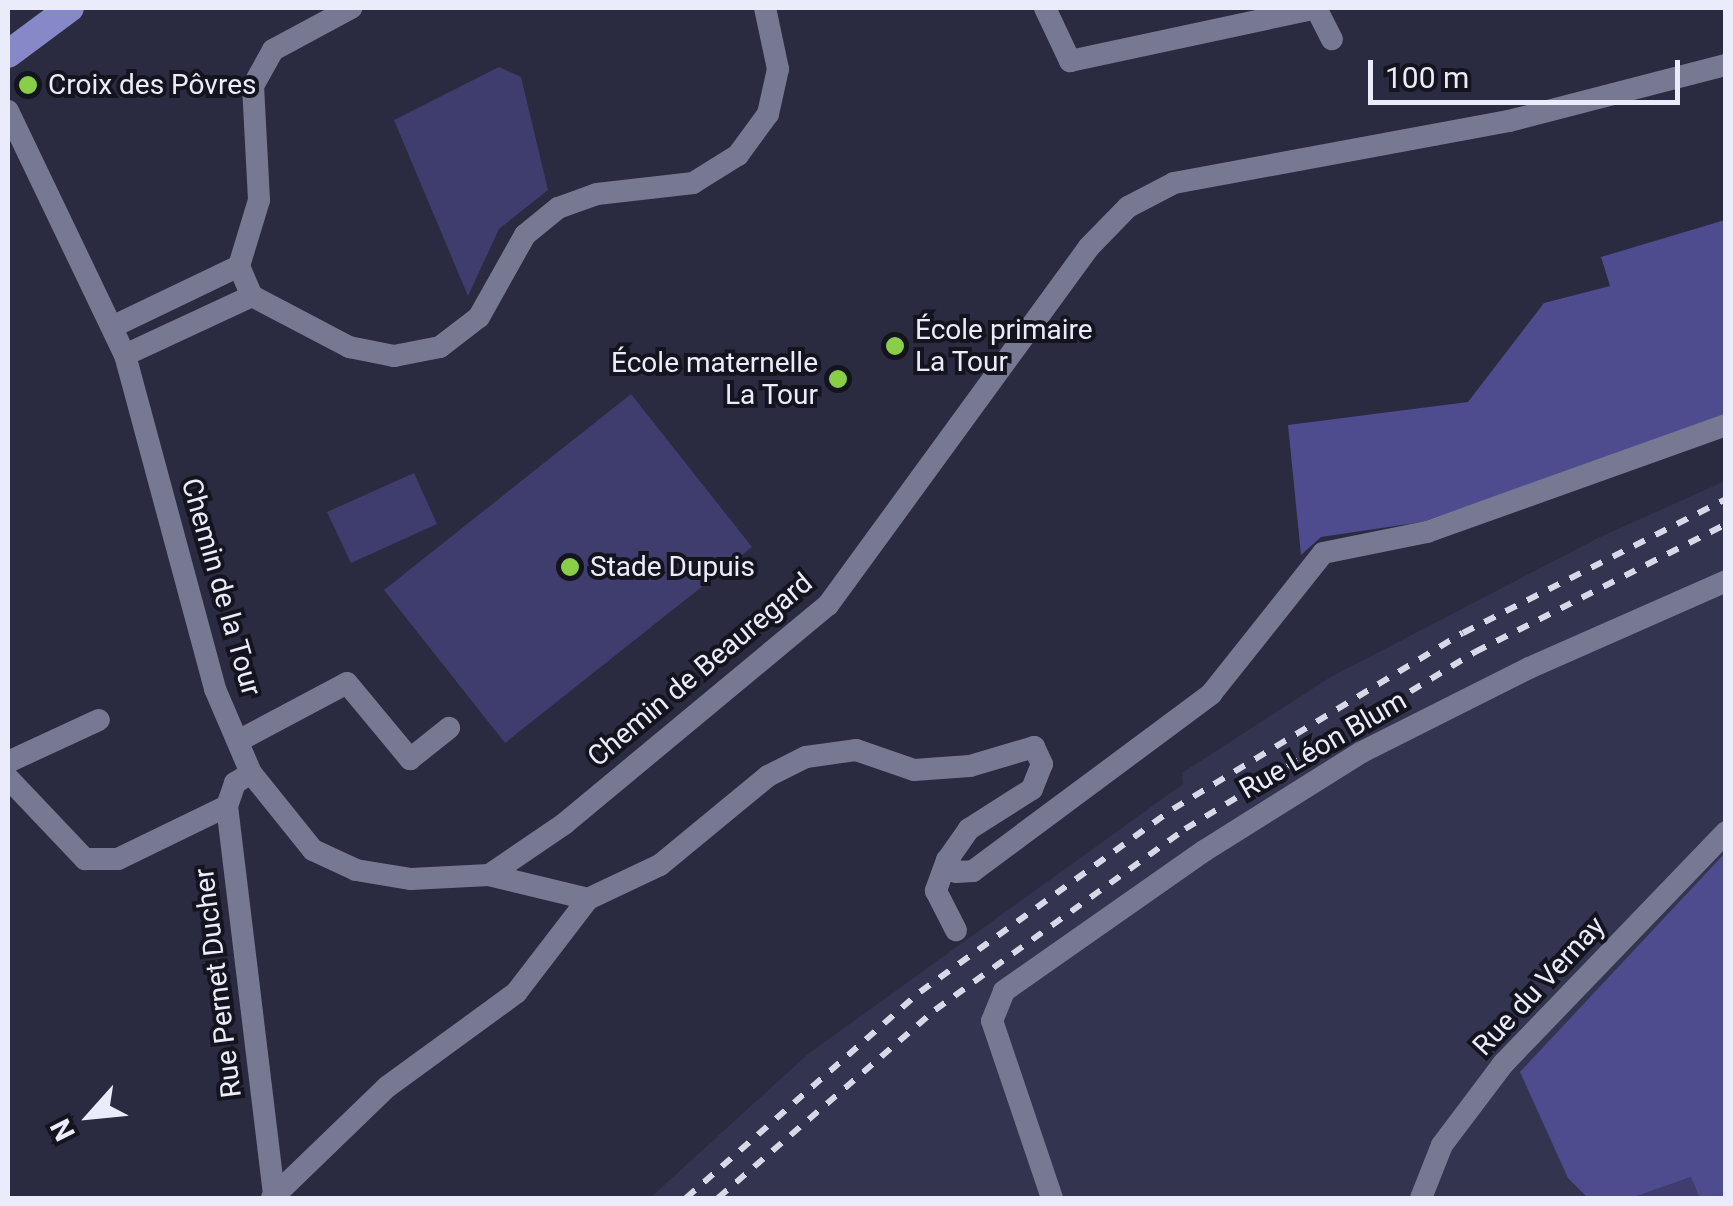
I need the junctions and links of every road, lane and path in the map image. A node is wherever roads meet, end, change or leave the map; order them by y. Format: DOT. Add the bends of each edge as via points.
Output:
graph roads {
  1 [pos="70,8"];
  2 [pos="351,8"];
  3 [pos="766,8"];
  4 [pos="1045,8"];
  5 [pos="1316,8"];
  6 [pos="1332,38"];
  7 [pos="8,54"];
  8 [pos="1726,65"];
  9 [pos="8,110"];
  10 [pos="239,266"];
  11 [pos="252,296"];
  12 [pos="114,326"];
  13 [pos="125,355"];
  14 [pos="1726,425"];
  15 [pos="1726,581"];
  16 [pos="99,720"];
  17 [pos="449,728"];
  18 [pos="238,741"];
  19 [pos="8,762"];
  20 [pos="252,773"];
  21 [pos="8,778"];
  22 [pos="227,806"];
  23 [pos="1726,832"];
  24 [pos="947,860"];
  25 [pos="489,875"];
  26 [pos="588,899"];
  27 [pos="956,930"];
  28 [pos="273,1197"];
  29 [pos="1052,1198"];
  30 [pos="1421,1198"];
  1 -- 7 [label="main road"];
  2 -- 10 [label="street" via="273,50 253,86 259,200"];
  3 -- 11 [label="street" via="778,69 768,114 738,156 693,183 597,194 558,208 525,234 479,317 440,347 394,356 349,347"];
  4 -- 5 [label="street" via="1070,62"];
  5 -- 6 [label="street"];
  8 -- 25 [label="street, Chemin de Beauregard" via="1509,121 1174,182 1128,206 1090,246 828,605 564,824"];
  9 -- 12 [label="street, Chemin de la Tour"];
  10 -- 11 [label="street"];
  10 -- 12 [label="street"];
  11 -- 13 [label="street"];
  12 -- 13 [label="street, Chemin de la Tour"];
  13 -- 18 [label="street, Chemin de la Tour" via="215,689"];
  14 -- 24 [label="street" via="1427,532 1323,554 1210,694 973,871 956,872"];
  15 -- 29 [label="street, Rue Léon Blum" via="1529,668 1362,752 1204,851 1004,992 992,1021"];
  16 -- 19 [label="street"];
  17 -- 18 [label="street" via="410,759 348,683"];
  18 -- 20 [label="street, Chemin de la Tour"];
  20 -- 22 [label="street" via="235,784"];
  20 -- 25 [label="street, Chemin de la Tour" via="313,850 356,870 410,879"];
  21 -- 22 [label="street" via="86,860 118,859"];
  22 -- 28 [label="street, Rue Pernet Ducher"];
  23 -- 30 [label="street, Rue du Vernay" via="1503,1064 1442,1145"];
  24 -- 26 [label="street" via="968,829 1032,790 1042,764 1034,748 970,766 914,770 856,750 806,757 768,776 660,865"];
  24 -- 27 [label="street" via="936,891"];
  25 -- 26 [label="street, Chemin de la Tour"];
  26 -- 28 [label="street" via="516,993 387,1086"];
}
